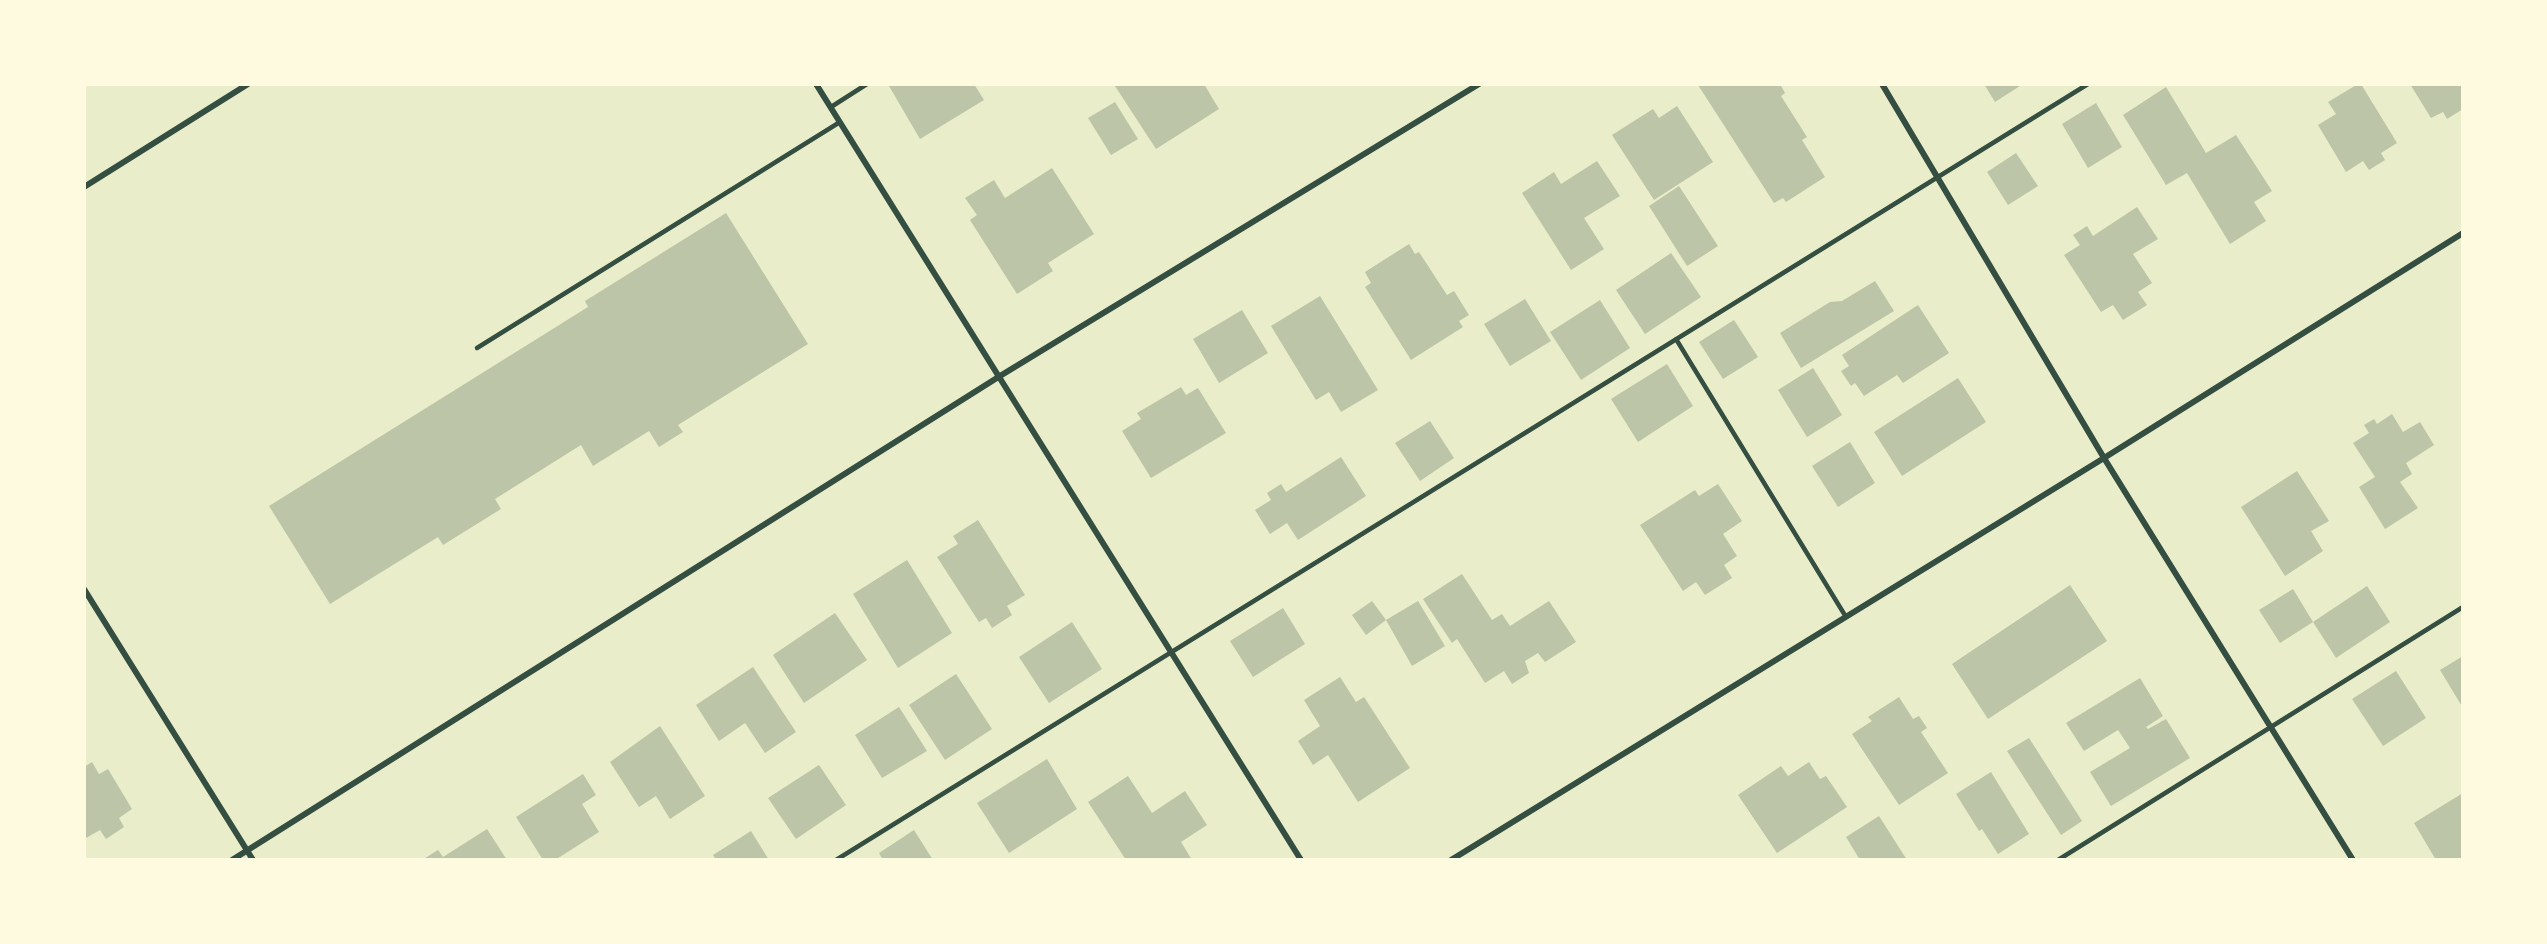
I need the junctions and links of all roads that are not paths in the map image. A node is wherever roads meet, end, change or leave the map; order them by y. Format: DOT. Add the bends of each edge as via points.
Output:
graph roads {
  1 [pos="248,84"];
  2 [pos="816,84"];
  3 [pos="867,84"];
  4 [pos="1479,84"];
  5 [pos="1882,84"];
  6 [pos="2088,84"];
  7 [pos="831,106"];
  8 [pos="840,122"];
  9 [pos="1938,178"];
  10 [pos="84,187"];
  11 [pos="2463,233"];
  12 [pos="1676,339"];
  13 [pos="477,348"];
  14 [pos="1000,376"];
  15 [pos="2104,458"];
  16 [pos="84,589"];
  17 [pos="2463,607"];
  18 [pos="1846,616"];
  19 [pos="1172,652"];
  20 [pos="2271,728"];
  21 [pos="247,851"];
  22 [pos="232,860"];
  23 [pos="253,860"];
  24 [pos="836,860"];
  25 [pos="1301,860"];
  26 [pos="1451,860"];
  27 [pos="2058,860"];
  28 [pos="2353,860"];
  1 -- 10 [label="street"];
  2 -- 7 [label="street"];
  3 -- 7 [label="lane"];
  4 -- 14 [label="street"];
  5 -- 9 [label="street"];
  6 -- 9 [label="lane"];
  7 -- 8 [label="street"];
  8 -- 13 [label="lane"];
  8 -- 14 [label="street"];
  9 -- 12 [label="lane"];
  9 -- 15 [label="street"];
  11 -- 15 [label="street"];
  12 -- 18 [label="lane"];
  12 -- 19 [label="lane"];
  14 -- 19 [label="street"];
  14 -- 21 [label="street"];
  15 -- 18 [label="street"];
  15 -- 20 [label="street"];
  16 -- 21 [label="street"];
  17 -- 20 [label="lane"];
  18 -- 26 [label="street"];
  19 -- 24 [label="lane"];
  19 -- 25 [label="street"];
  20 -- 27 [label="lane"];
  20 -- 28 [label="street"];
  21 -- 22 [label="street"];
  21 -- 23 [label="street"];
}
